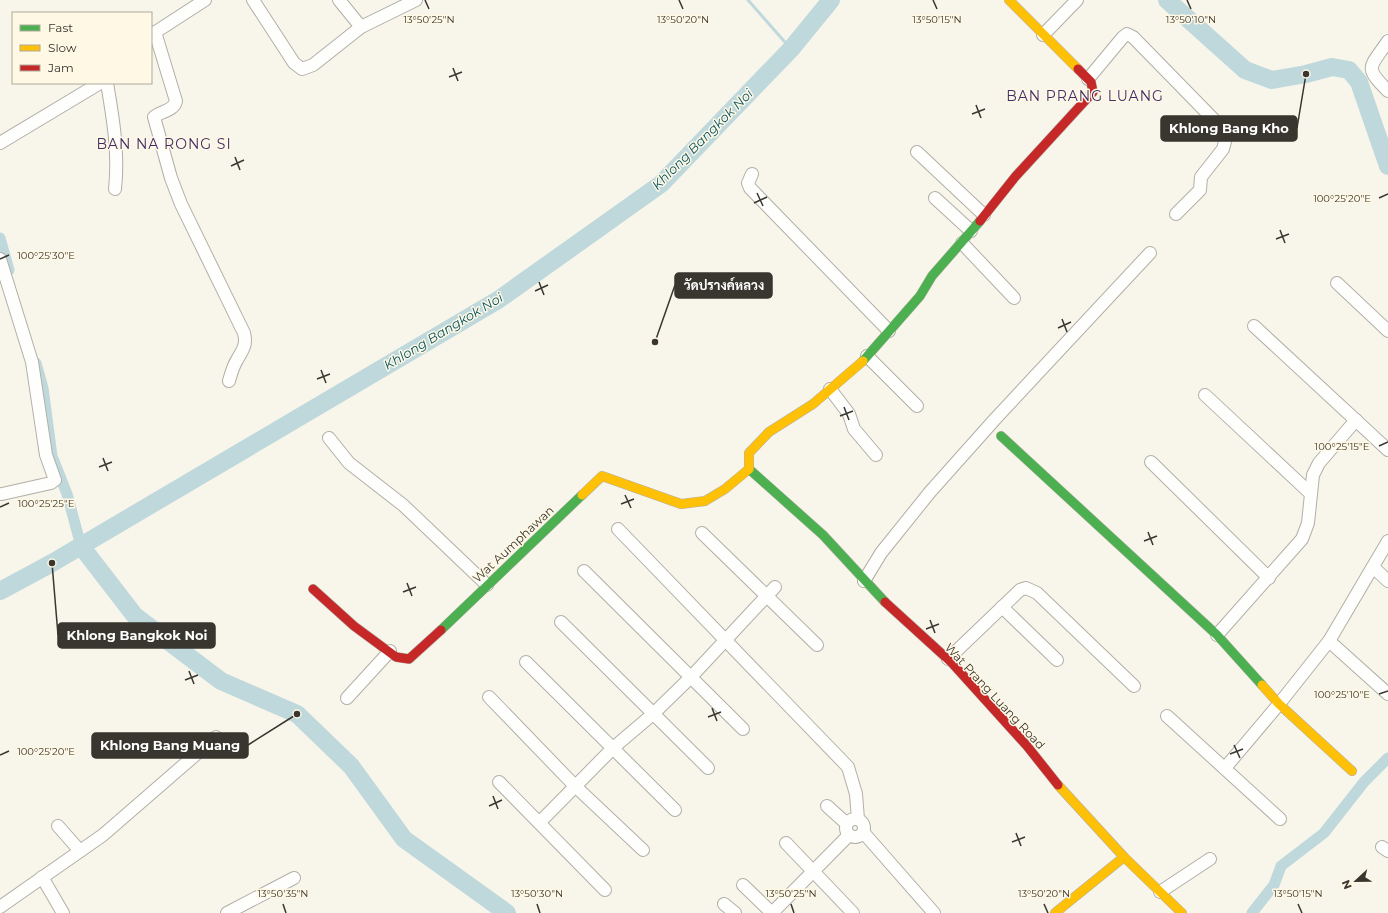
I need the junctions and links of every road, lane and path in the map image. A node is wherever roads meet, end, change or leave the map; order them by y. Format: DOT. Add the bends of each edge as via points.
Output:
graph roads {
  1 [pos="205,0"];
  2 [pos="253,0"];
  3 [pos="339,0"];
  4 [pos="416,0"];
  5 [pos="1009,0"];
  6 [pos="1076,0"];
  7 [pos="361,27"];
  8 [pos="153,34"];
  9 [pos="1044,35"];
  10 [pos="1388,41"];
  11 [pos="1088,79"];
  12 [pos="98,84"];
  13 [pos="106,84"];
  14 [pos="1388,91"];
  15 [pos="0,143"];
  16 [pos="917,152"];
  17 [pos="752,174"];
  18 [pos="115,189"];
  19 [pos="935,198"];
  20 [pos="1176,214"];
  21 [pos="984,215"];
  22 [pos="971,230"];
  23 [pos="962,243"];
  24 [pos="1150,253"];
  25 [pos="0,259"];
  26 [pos="1337,283"];
  27 [pos="1014,298"];
  28 [pos="1254,326"];
  29 [pos="890,331"];
  30 [pos="1388,332"];
  31 [pos="867,356"];
  32 [pos="229,381"];
  33 [pos="830,389"];
  34 [pos="1205,395"];
  35 [pos="917,406"];
  36 [pos="1356,420"];
  37 [pos="1001,436"];
  38 [pos="329,438"];
  39 [pos="1388,450"];
  40 [pos="876,455"];
  41 [pos="1151,462"];
  42 [pos="749,469"];
  43 [pos="1310,493"];
  44 [pos="2,494"];
  45 [pos="618,529"];
  46 [pos="702,533"];
  47 [pos="1388,541"];
  48 [pos="1373,567"];
  49 [pos="584,572"];
  50 [pos="1269,578"];
  51 [pos="864,581"];
  52 [pos="1388,581"];
  53 [pos="487,584"];
  54 [pos="775,587"];
  55 [pos="313,589"];
  56 [pos="767,596"];
  57 [pos="1002,607"];
  58 [pos="562,622"];
  59 [pos="1217,634"];
  60 [pos="1329,641"];
  61 [pos="725,642"];
  62 [pos="817,645"];
  63 [pos="390,651"];
  64 [pos="948,658"];
  65 [pos="1058,660"];
  66 [pos="526,662"];
  67 [pos="691,677"];
  68 [pos="1134,686"];
  69 [pos="1388,694"];
  70 [pos="489,697"];
  71 [pos="347,698"];
  72 [pos="1279,704"];
  73 [pos="652,714"];
  74 [pos="1167,716"];
  75 [pos="744,728"];
  76 [pos="216,737"];
  77 [pos="613,748"];
  78 [pos="708,768"];
  79 [pos="1225,768"];
  80 [pos="1352,771"];
  81 [pos="499,782"];
  82 [pos="575,786"];
  83 [pos="827,806"];
  84 [pos="676,810"];
  85 [pos="1280,819"];
  86 [pos="540,822"];
  87 [pos="58,826"];
  88 [pos="851,826"];
  89 [pos="786,843"];
  90 [pos="643,850"];
  91 [pos="80,851"];
  92 [pos="1124,857"];
  93 [pos="1210,859"];
  94 [pos="813,870"];
  95 [pos="42,878"];
  96 [pos="294,878"];
  97 [pos="743,885"];
  98 [pos="605,890"];
  99 [pos="1160,892"];
  100 [pos="724,904"];
  101 [pos="0,907"];
  102 [pos="63,913"];
  103 [pos="227,913"];
  104 [pos="735,913"];
  105 [pos="772,913"];
  106 [pos="853,913"];
  107 [pos="934,913"];
  108 [pos="1055,913"];
  109 [pos="1182,913"];
  1 -- 8 [label="street"];
  2 -- 7 [label="street" via="294,64 302,69 313,65"];
  3 -- 7 [label="street"];
  4 -- 7 [label="street"];
  5 -- 9 [label="street"];
  6 -- 9 [label="street"];
  8 -- 32 [label="street" via="176,101 172,108 154,117 171,178 196,238 246,341"];
  9 -- 11 [label="street"];
  10 -- 14 [label="street" via="1372,65 1371,71"];
  11 -- 20 [label="street" via="1127,34 1133,37 1222,128 1226,138 1223,149 1201,177 1200,190"];
  11 -- 21 [label="street" via="1093,87 1092,92"];
  12 -- 15 [label="street"];
  13 -- 18 [label="street" via="115,143"];
  16 -- 21 [label="street"];
  17 -- 29 [label="street" via="748,183 750,188"];
  19 -- 22 [label="street"];
  21 -- 22 [label="street"];
  22 -- 23 [label="street"];
  23 -- 27 [label="street"];
  23 -- 29 [label="street" via="932,276 920,296"];
  24 -- 51 [label="street" via="993,421 881,553"];
  25 -- 44 [label="street" via="32,362 46,455 55,480"];
  26 -- 30 [label="street"];
  28 -- 36 [label="street"];
  29 -- 31 [label="street"];
  31 -- 33 [label="street"];
  31 -- 35 [label="street"];
  33 -- 40 [label="street" via="849,414 854,429"];
  33 -- 42 [label="street" via="813,404 769,432 750,453"];
  34 -- 43 [label="street"];
  36 -- 39 [label="street"];
  36 -- 43 [label="street" via="1319,463 1313,475"];
  37 -- 59 [label="street"];
  38 -- 53 [label="street" via="349,462 403,505"];
  41 -- 50 [label="street"];
  42 -- 51 [label="street, Wat Prang Luang Road" via="823,535"];
  42 -- 53 [label="street, Wat Aumphawan" via="725,489 705,501 681,504 602,476"];
  43 -- 50 [label="street" via="1308,523 1302,539"];
  45 -- 61 [label="street"];
  46 -- 56 [label="street"];
  47 -- 48 [label="street"];
  48 -- 52 [label="street"];
  48 -- 60 [label="street"];
  49 -- 67 [label="street"];
  50 -- 59 [label="street"];
  51 -- 64 [label="street, Wat Prang Luang Road" via="912,628"];
  53 -- 63 [label="street, Wat Aumphawan" via="415,655 409,659 396,657"];
  54 -- 56 [label="street"];
  55 -- 63 [label="street, Wat Aumphawan" via="354,626"];
  56 -- 61 [label="street"];
  56 -- 62 [label="street"];
  57 -- 64 [label="street"];
  57 -- 65 [label="street"];
  57 -- 68 [label="street" via="1020,590 1030,589"];
  58 -- 73 [label="street"];
  59 -- 72 [label="street"];
  60 -- 69 [label="street"];
  60 -- 72 [label="street"];
  61 -- 67 [label="street"];
  61 -- 88 [label="street" via="848,767 856,794"];
  63 -- 71 [label="street"];
  64 -- 92 [label="street, Wat Prang Luang Road" via="1027,746 1061,789"];
  66 -- 77 [label="street"];
  67 -- 73 [label="street"];
  67 -- 75 [label="street"];
  70 -- 82 [label="street"];
  72 -- 79 [label="street"];
  72 -- 80 [label="street"];
  73 -- 77 [label="street"];
  73 -- 78 [label="street"];
  74 -- 79 [label="street"];
  76 -- 91 [label="street" via="109,830"];
  77 -- 82 [label="street"];
  77 -- 84 [label="street"];
  79 -- 85 [label="street"];
  81 -- 86 [label="street"];
  82 -- 86 [label="street"];
  82 -- 90 [label="street"];
  83 -- 88 [label="street"];
  86 -- 98 [label="street"];
  87 -- 91 [label="street"];
  88 -- 94 [label="street"];
  88 -- 107 [label="street" via="864,824 863,832"];
  89 -- 94 [label="street"];
  91 -- 95 [label="street"];
  92 -- 99 [label="street, Wat Prang Luang Road"];
  92 -- 108 [label="street"];
  93 -- 99 [label="street"];
  94 -- 105 [label="street"];
  94 -- 106 [label="street"];
  95 -- 101 [label="street"];
  95 -- 102 [label="street"];
  96 -- 103 [label="street"];
  97 -- 105 [label="street"];
  99 -- 109 [label="street, Wat Prang Luang Road"];
  100 -- 104 [label="street"];
}
